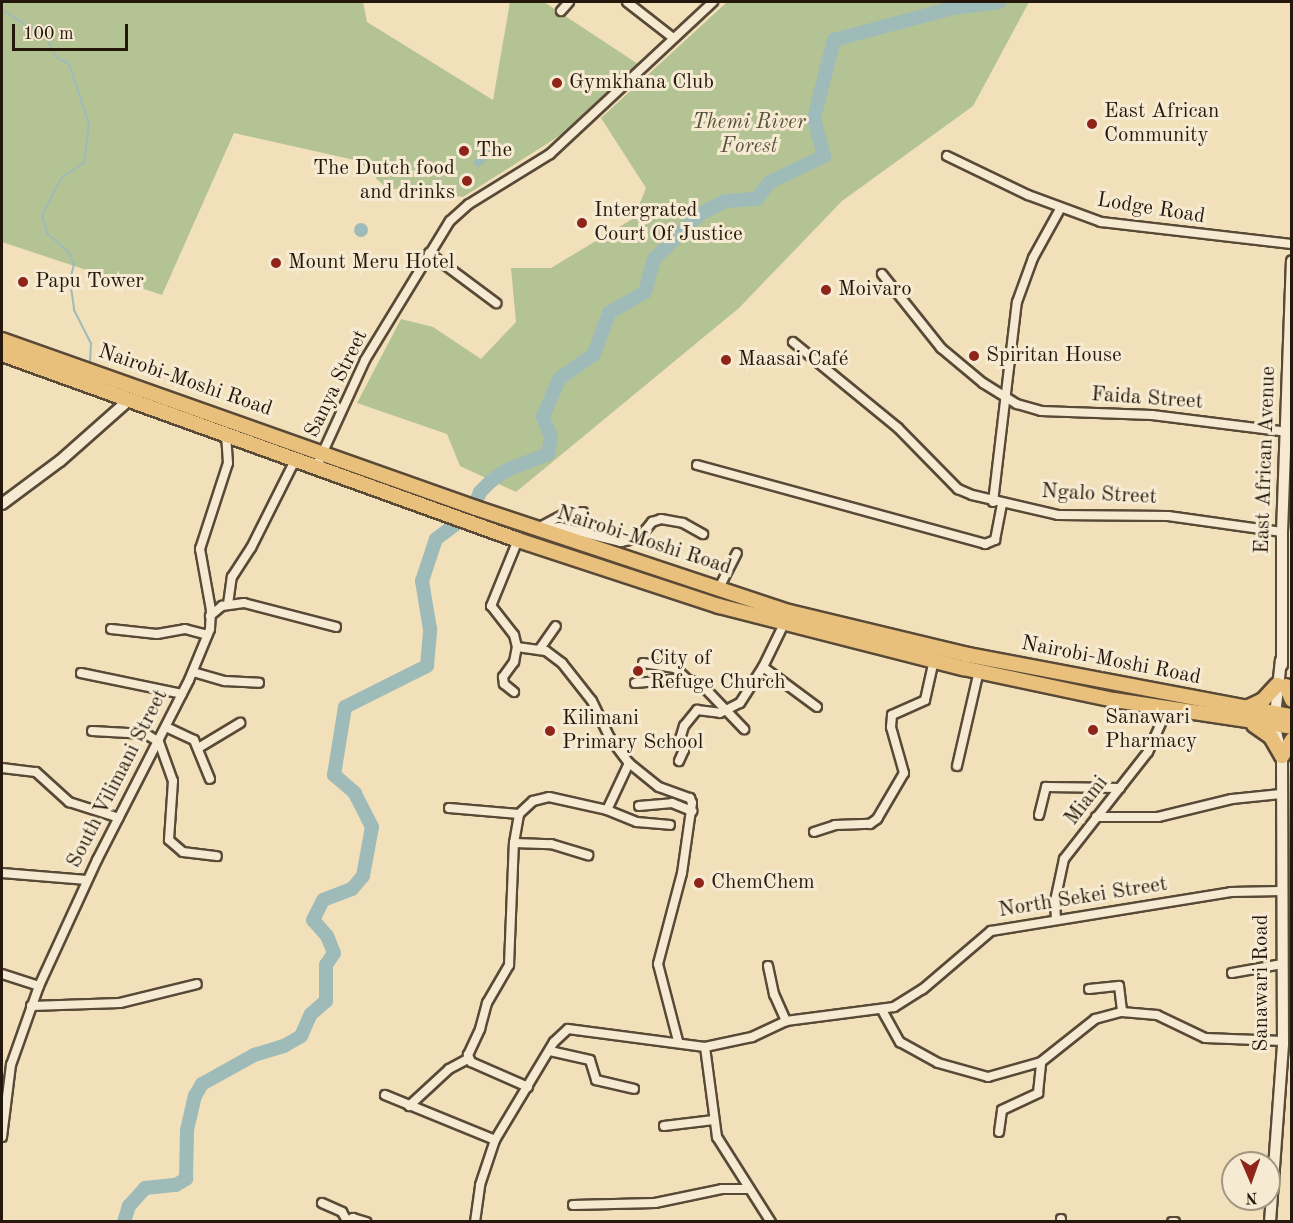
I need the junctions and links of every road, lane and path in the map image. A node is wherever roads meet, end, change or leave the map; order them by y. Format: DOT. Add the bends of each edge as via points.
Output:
graph roads {
  1 [pos="569,2"];
  2 [pos="627,2"];
  3 [pos="713,2"];
  4 [pos="561,11"];
  5 [pos="673,38"];
  6 [pos="946,156"];
  7 [pos="1060,208"];
  8 [pos="1292,244"];
  9 [pos="429,253"];
  10 [pos="1292,261"];
  11 [pos="882,274"];
  12 [pos="496,303"];
  13 [pos="2,340"];
  14 [pos="793,342"];
  15 [pos="2,354"];
  16 [pos="1005,398"];
  17 [pos="129,400"];
  18 [pos="1288,432"];
  19 [pos="226,434"];
  20 [pos="323,452"];
  21 [pos="296,457"];
  22 [pos="317,465"];
  23 [pos="697,465"];
  24 [pos="997,503"];
  25 [pos="2,504"];
  26 [pos="450,505"];
  27 [pos="582,512"];
  28 [pos="474,514"];
  29 [pos="538,529"];
  30 [pos="1282,532"];
  31 [pos="703,534"];
  32 [pos="518,540"];
  33 [pos="737,554"];
  34 [pos="719,588"];
  35 [pos="228,604"];
  36 [pos="210,616"];
  37 [pos="784,624"];
  38 [pos="556,626"];
  39 [pos="336,627"];
  40 [pos="111,629"];
  41 [pos="207,635"];
  42 [pos="517,648"];
  43 [pos="539,650"];
  44 [pos="934,660"];
  45 [pos="643,663"];
  46 [pos="764,667"];
  47 [pos="980,671"];
  48 [pos="193,672"];
  49 [pos="81,673"];
  50 [pos="688,680"];
  51 [pos="259,683"];
  52 [pos="635,683"];
  53 [pos="1281,686"];
  54 [pos="514,692"];
  55 [pos="182,694"];
  56 [pos="1292,700"];
  57 [pos="817,707"];
  58 [pos="728,710"];
  59 [pos="1167,710"];
  60 [pos="1247,716"];
  61 [pos="1284,721"];
  62 [pos="240,723"];
  63 [pos="166,727"];
  64 [pos="744,729"];
  65 [pos="92,731"];
  66 [pos="159,742"];
  67 [pos="200,747"];
  68 [pos="1285,747"];
  69 [pos="679,761"];
  70 [pos="629,763"];
  71 [pos="957,766"];
  72 [pos="2,768"];
  73 [pos="210,779"];
  74 [pos="1120,788"];
  75 [pos="1281,794"];
  76 [pos="639,806"];
  77 [pos="449,808"];
  78 [pos="607,810"];
  79 [pos="692,811"];
  80 [pos="519,813"];
  81 [pos="1040,815"];
  82 [pos="1096,817"];
  83 [pos="118,818"];
  84 [pos="670,825"];
  85 [pos="814,832"];
  86 [pos="514,843"];
  87 [pos="588,855"];
  88 [pos="217,856"];
  89 [pos="2,873"];
  90 [pos="87,880"];
  91 [pos="1281,891"];
  92 [pos="1056,920"];
  93 [pos="1285,962"];
  94 [pos="768,966"];
  95 [pos="1232,973"];
  96 [pos="2,974"];
  97 [pos="197,984"];
  98 [pos="39,986"];
  99 [pos="1089,989"];
  100 [pos="31,1006"];
  101 [pos="882,1010"];
  102 [pos="1122,1012"];
  103 [pos="786,1021"];
  104 [pos="678,1041"];
  105 [pos="1283,1041"];
  106 [pos="705,1047"];
  107 [pos="550,1051"];
  108 [pos="468,1059"];
  109 [pos="1041,1062"];
  110 [pos="528,1087"];
  111 [pos="634,1089"];
  112 [pos="385,1095"];
  113 [pos="409,1106"];
  114 [pos="714,1120"];
  115 [pos="664,1126"];
  116 [pos="999,1132"];
  117 [pos="2,1137"];
  118 [pos="495,1140"];
  119 [pos="748,1189"];
  120 [pos="322,1203"];
  121 [pos="573,1204"];
  122 [pos="346,1220"];
  123 [pos="366,1221"];
  124 [pos="475,1221"];
  125 [pos="771,1221"];
  126 [pos="1270,1221"];
  1 -- 4 [label="street"];
  2 -- 5 [label="street"];
  3 -- 5 [label="street, Sanya Street"];
  5 -- 9 [label="street, Sanya Street" via="550,154 469,204 450,221"];
  6 -- 7 [label="street, Lodge Road"];
  7 -- 8 [label="street, Lodge Road" via="1128,228"];
  7 -- 16 [label="street" via="1030,265 1017,302"];
  9 -- 12 [label="street"];
  9 -- 20 [label="street, Sanya Street" via="355,378"];
  10 -- 18 [label="street, East African Avenue"];
  11 -- 16 [label="street, Faida Street" via="930,337"];
  13 -- 20 [label="highway, Nairobi-Moshi Road"];
  14 -- 24 [label="street, Ngalo Street" via="898,428 958,489"];
  15 -- 17 [label="highway, Nairobi-Moshi Road"];
  16 -- 18 [label="street, Faida Street" via="1041,411 1152,415"];
  16 -- 24 [label="street"];
  17 -- 19 [label="highway, Nairobi-Moshi Road"];
  17 -- 25 [label="street" via="60,461"];
  18 -- 30 [label="street, East African Avenue"];
  19 -- 21 [label="highway, Nairobi-Moshi Road"];
  19 -- 36 [label="street, South Vilimani Street" via="228,463 200,549"];
  20 -- 22 [label="street, Sanya Street"];
  20 -- 26 [label="highway, Nairobi-Moshi Road"];
  21 -- 22 [label="highway, Nairobi-Moshi Road"];
  21 -- 35 [label="street" via="251,548 232,577"];
  22 -- 26 [label="highway, Nairobi-Moshi Road"];
  23 -- 24 [label="street" via="985,544 995,540"];
  24 -- 30 [label="street, Ngalo Street" via="1058,514 1224,521"];
  26 -- 28 [label="highway, Nairobi-Moshi Road"];
  27 -- 29 [label="street" via="566,513"];
  28 -- 29 [label="highway, Nairobi-Moshi Road"];
  28 -- 32 [label="highway, Nairobi-Moshi Road"];
  29 -- 31 [label="street" via="560,526 621,542 639,538 652,522 661,519 683,523"];
  29 -- 34 [label="highway, Nairobi-Moshi Road"];
  30 -- 53 [label="street, East African Avenue"];
  32 -- 37 [label="highway, Nairobi-Moshi Road"];
  32 -- 42 [label="street" via="491,606 514,635"];
  33 -- 34 [label="street"];
  34 -- 60 [label="highway, Nairobi-Moshi Road" via="789,612"];
  35 -- 36 [label="street"];
  35 -- 39 [label="street" via="259,605"];
  36 -- 41 [label="street, South Vilimani Street"];
  37 -- 44 [label="highway, Nairobi-Moshi Road"];
  37 -- 46 [label="street"];
  38 -- 43 [label="street"];
  40 -- 41 [label="street" via="157,634 185,628"];
  41 -- 48 [label="street, South Vilimani Street"];
  42 -- 43 [label="street"];
  42 -- 54 [label="street" via="514,662 503,677 504,684"];
  43 -- 70 [label="street" via="553,655 573,676"];
  44 -- 47 [label="highway, Nairobi-Moshi Road"];
  44 -- 85 [label="street" via="925,700 892,716 891,727 904,773 877,819 870,824 835,825"];
  45 -- 50 [label="street" via="675,668"];
  46 -- 57 [label="street"];
  46 -- 58 [label="street" via="748,694"];
  47 -- 59 [label="highway, Nairobi-Moshi Road"];
  47 -- 71 [label="street"];
  48 -- 51 [label="street" via="225,681"];
  48 -- 55 [label="street, South Vilimani Street"];
  49 -- 55 [label="street"];
  50 -- 52 [label="street"];
  50 -- 58 [label="street" via="705,686"];
  53 -- 56 [label="highway"];
  53 -- 60 [label="highway"];
  53 -- 61 [label="street, Sanawari Road"];
  55 -- 63 [label="street, South Vilimani Street"];
  58 -- 64 [label="street"];
  58 -- 69 [label="street" via="720,713 700,709 694,713 680,736 684,750"];
  59 -- 60 [label="highway, Nairobi-Moshi Road"];
  59 -- 74 [label="street, Miami" via="1148,752"];
  60 -- 61 [label="highway, Nairobi-Moshi Road"];
  60 -- 68 [label="highway"];
  61 -- 68 [label="street, Sanawari Road"];
  62 -- 67 [label="street"];
  63 -- 66 [label="street, South Vilimani Street"];
  63 -- 67 [label="street" via="189,736"];
  65 -- 66 [label="street" via="146,734"];
  66 -- 83 [label="street, South Vilimani Street"];
  66 -- 88 [label="street" via="173,781 169,840 183,852"];
  67 -- 73 [label="street"];
  68 -- 75 [label="street, Sanawari Road"];
  70 -- 78 [label="street"];
  70 -- 79 [label="street" via="659,787 690,798"];
  72 -- 83 [label="street" via="36,772 69,802"];
  74 -- 81 [label="street" via="1046,787"];
  74 -- 82 [label="street, Miami"];
  75 -- 82 [label="street" via="1232,800 1158,817"];
  75 -- 91 [label="street, Sanawari Road"];
  76 -- 79 [label="street" via="672,802"];
  77 -- 80 [label="street"];
  78 -- 80 [label="street" via="549,797 533,801"];
  78 -- 84 [label="street" via="636,822"];
  79 -- 104 [label="street" via="682,873 658,964"];
  80 -- 86 [label="street"];
  82 -- 92 [label="street, Miami" via="1064,859 1055,901"];
  83 -- 90 [label="street, South Vilimani Street"];
  86 -- 87 [label="street" via="550,844"];
  86 -- 108 [label="street" via="509,965 487,1003"];
  89 -- 90 [label="street"];
  90 -- 98 [label="street, South Vilimani Street"];
  91 -- 92 [label="street, North Sekei Street" via="1231,892"];
  91 -- 93 [label="street, Sanawari Road"];
  92 -- 101 [label="street, North Sekei Street" via="991,931 923,989"];
  93 -- 95 [label="street"];
  93 -- 105 [label="street, Sanawari Road"];
  94 -- 103 [label="street" via="774,994"];
  96 -- 98 [label="street"];
  97 -- 100 [label="street" via="120,1003"];
  98 -- 100 [label="street, South Vilimani Street"];
  99 -- 102 [label="street" via="1119,986"];
  100 -- 117 [label="street, South Vilimani Street" via="11,1065"];
  101 -- 103 [label="street, North Sekei Street"];
  101 -- 109 [label="street" via="900,1042 965,1072 988,1077"];
  102 -- 105 [label="street" via="1157,1015 1196,1036 1243,1042"];
  102 -- 109 [label="street" via="1095,1019"];
  103 -- 106 [label="street, North Sekei Street" via="752,1037"];
  104 -- 106 [label="street, North Sekei Street"];
  104 -- 107 [label="street, North Sekei Street" via="621,1037 573,1028 559,1037"];
  105 -- 126 [label="street, Sanawari Road"];
  106 -- 114 [label="street"];
  107 -- 110 [label="street, North Sekei Street"];
  107 -- 111 [label="street" via="590,1060 594,1079"];
  108 -- 110 [label="street"];
  108 -- 113 [label="street" via="449,1070"];
  109 -- 116 [label="street" via="1038,1093 1002,1110"];
  110 -- 118 [label="street, North Sekei Street"];
  112 -- 113 [label="street"];
  113 -- 118 [label="street"];
  114 -- 115 [label="street"];
  114 -- 119 [label="street" via="722,1151"];
  118 -- 124 [label="street, North Sekei Street" via="480,1185"];
  119 -- 121 [label="street" via="722,1189 655,1203"];
  119 -- 125 [label="street"];
  120 -- 122 [label="street" via="342,1212"];
  122 -- 123 [label="street"];
}
